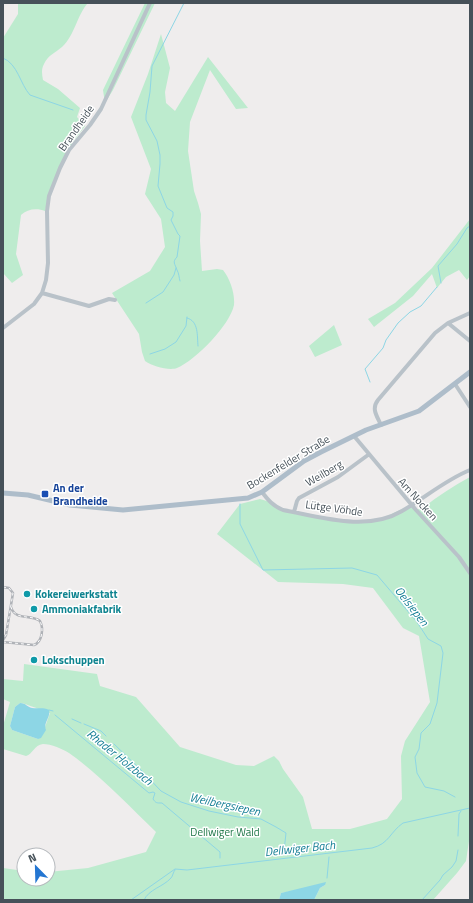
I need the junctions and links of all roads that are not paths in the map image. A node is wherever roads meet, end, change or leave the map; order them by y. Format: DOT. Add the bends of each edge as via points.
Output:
graph roads {
  1 [pos="150,3"];
  2 [pos="42,293"];
  3 [pos="115,300"];
  4 [pos="470,313"];
  5 [pos="448,323"];
  6 [pos="3,328"];
  7 [pos="470,341"];
  8 [pos="470,372"];
  9 [pos="455,384"];
  10 [pos="470,407"];
  11 [pos="381,425"];
  12 [pos="354,436"];
  13 [pos="368,455"];
  14 [pos="470,470"];
  15 [pos="262,492"];
  16 [pos="3,493"];
  17 [pos="411,505"];
  18 [pos="294,512"];
  19 [pos="470,573"];
  1 -- 2 [label="street, Brandheide" via="101,109 69,150 49,196 48,263"];
  2 -- 3 [label="street" via="89,306 109,299"];
  2 -- 6 [label="street, Brandheide" via="34,304"];
  4 -- 5 [label="street"];
  5 -- 7 [label="street"];
  5 -- 11 [label="street" via="428,340 375,403 374,410"];
  8 -- 9 [label="main road, Bockenfelder Straße"];
  9 -- 10 [label="street"];
  9 -- 11 [label="main road, Bockenfelder Straße" via="419,411"];
  11 -- 12 [label="main road, Bockenfelder Straße"];
  12 -- 13 [label="street, Am Nocken"];
  12 -- 15 [label="main road, Bockenfelder Straße" via="310,458"];
  13 -- 17 [label="street, Am Nocken"];
  13 -- 18 [label="street, Weilberg" via="338,477 300,498"];
  14 -- 17 [label="street, Lütge Vöhde"];
  15 -- 16 [label="main road, Bockenfelder Straße" via="242,499 123,510 70,505 28,495"];
  15 -- 18 [label="street, Lütge Vöhde" via="278,508"];
  17 -- 18 [label="street, Lütge Vöhde" via="390,517 366,522 351,522"];
  17 -- 19 [label="street, Am Nocken" via="459,557"];
}
